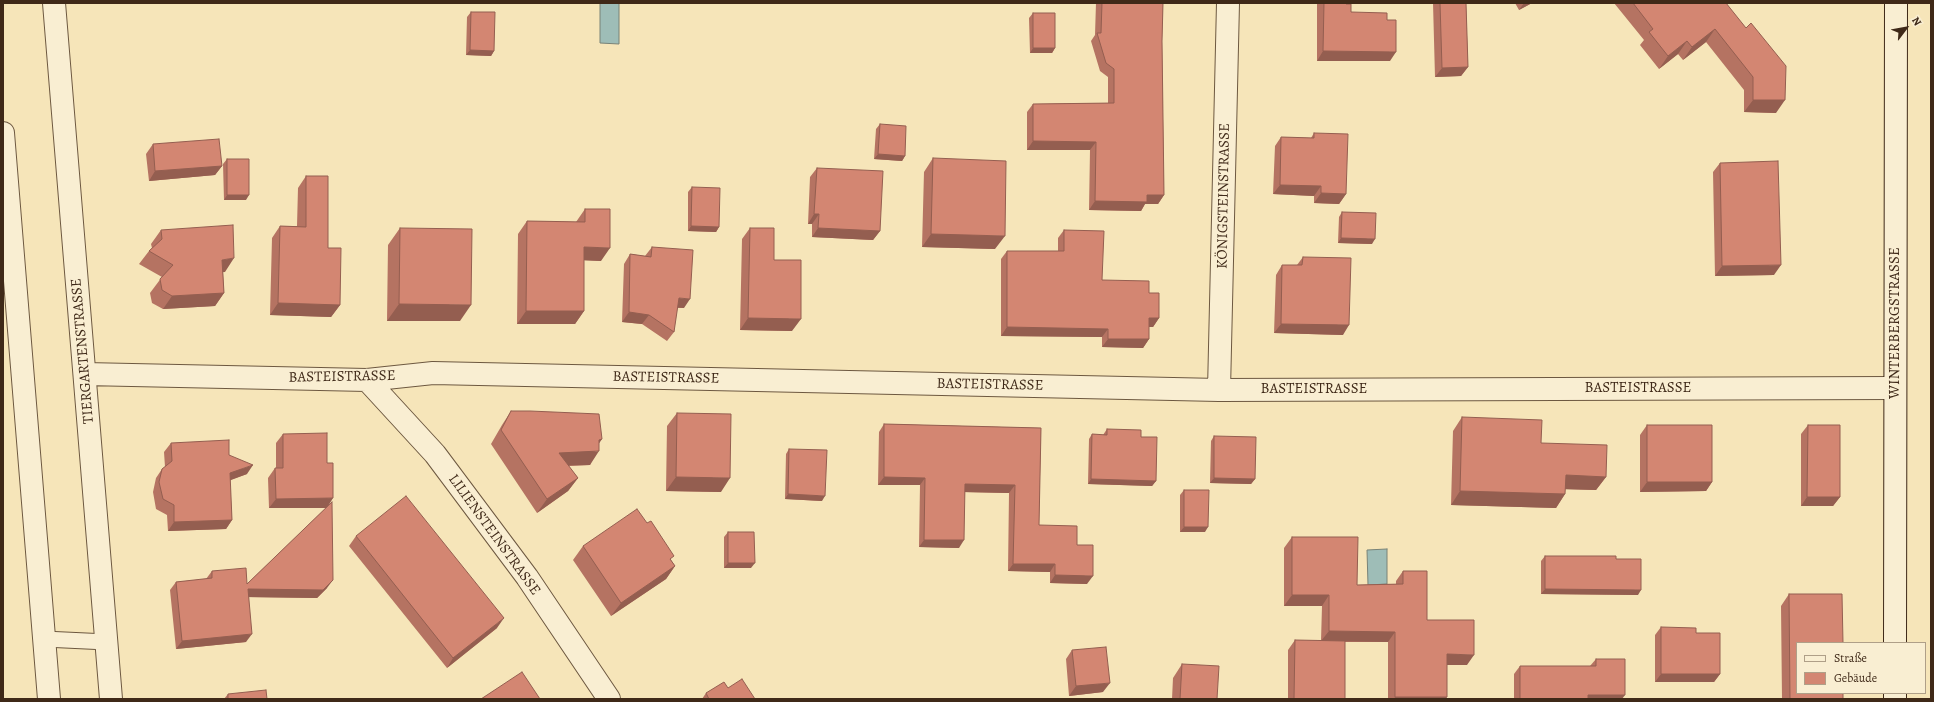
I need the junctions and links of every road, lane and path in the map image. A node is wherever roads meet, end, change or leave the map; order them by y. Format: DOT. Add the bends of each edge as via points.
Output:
graph roads {
  1 [pos="54,3"];
  2 [pos="1228,3"];
  3 [pos="1896,3"];
  4 [pos="3,133"];
  5 [pos="85,374"];
  6 [pos="367,380"];
  7 [pos="1895,388"];
  8 [pos="1219,390"];
  9 [pos="44,640"];
  10 [pos="107,642"];
  11 [pos="1895,642"];
  12 [pos="49,699"];
  13 [pos="111,699"];
  14 [pos="609,699"];
  1 -- 5 [label="street, TIERGARTENSTRASSE"];
  2 -- 8 [label="street, KÖNIGSTEINSTRASSE"];
  3 -- 7 [label="street, WINTERBERGSTRASSE"];
  4 -- 9 [label="street"];
  5 -- 6 [label="street, BASTEISTRASSE"];
  5 -- 10 [label="street, TIERGARTENSTRASSE"];
  6 -- 8 [label="street, BASTEISTRASSE" via="433,373"];
  6 -- 14 [label="street, LILIENSTEINSTRASSE" via="435,454 527,577"];
  7 -- 8 [label="street, BASTEISTRASSE"];
  7 -- 11 [label="street, WINTERBERGSTRASSE"];
  9 -- 10 [label="lane"];
  9 -- 12 [label="street"];
  10 -- 13 [label="street, TIERGARTENSTRASSE"];
}
